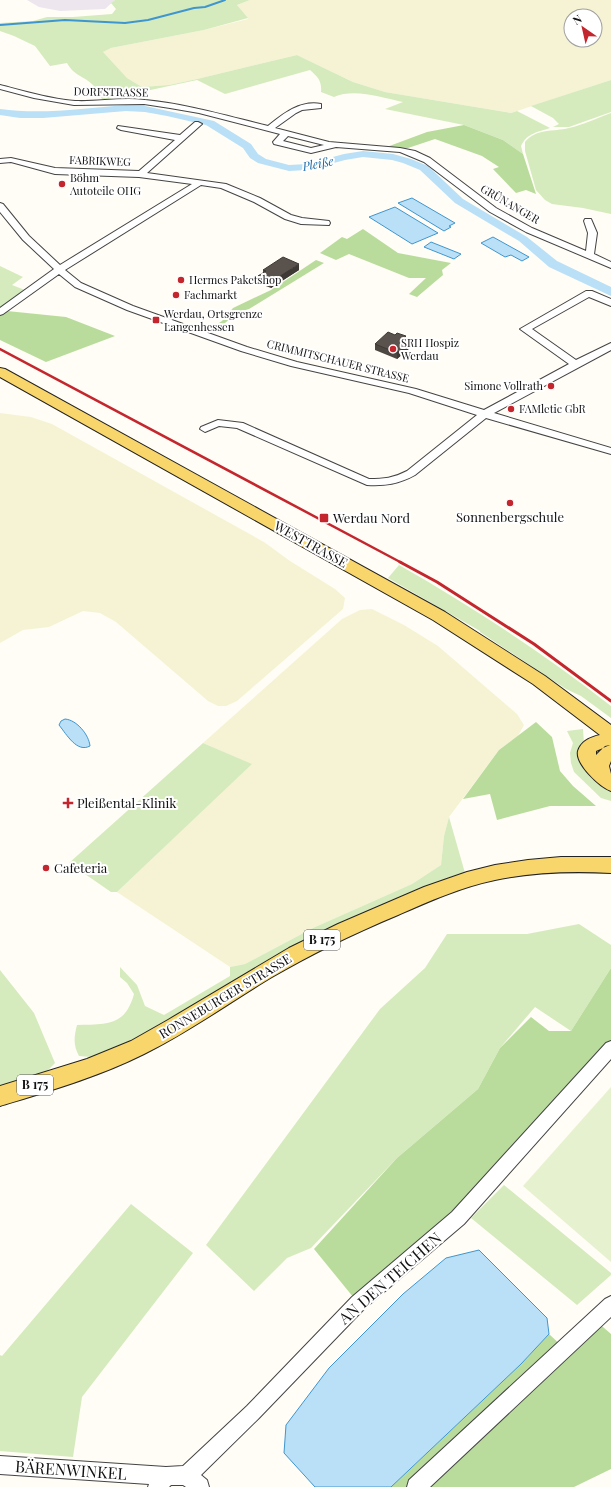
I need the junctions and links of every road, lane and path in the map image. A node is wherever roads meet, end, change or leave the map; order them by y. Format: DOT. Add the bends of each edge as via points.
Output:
graph roads {
  1 [pos="0,87"];
  2 [pos="318,106"];
  3 [pos="198,124"];
  4 [pos="121,128"];
  5 [pos="269,129"];
  6 [pos="286,133"];
  7 [pos="181,138"];
  8 [pos="336,145"];
  9 [pos="427,160"];
  10 [pos="0,161"];
  11 [pos="141,174"];
  12 [pos="201,182"];
  13 [pos="0,206"];
  14 [pos="588,221"];
  15 [pos="326,222"];
  16 [pos="589,255"];
  17 [pos="611,265"];
  18 [pos="58,270"];
  19 [pos="611,303"];
  20 [pos="0,312"];
  21 [pos="611,346"];
  22 [pos="575,364"];
  23 [pos="0,372"];
  24 [pos="484,414"];
  25 [pos="205,429"];
  26 [pos="611,451"];
  27 [pos="579,708"];
  28 [pos="611,734"];
  29 [pos="611,738"];
  30 [pos="590,747"];
  31 [pos="611,751"];
  32 [pos="607,780"];
  33 [pos="611,865"];
  34 [pos="611,1048"];
  35 [pos="0,1096"];
  36 [pos="611,1305"];
  37 [pos="0,1465"];
  38 [pos="161,1481"];
  39 [pos="193,1481"];
  40 [pos="416,1487"];
  1 -- 5 [label="street, DORFSTRASSE" via="74,103 144,102 170,106"];
  2 -- 5 [label="street" via="293,111"];
  3 -- 7 [label="street"];
  4 -- 7 [label="street"];
  5 -- 6 [label="street, DORFSTRASSE"];
  6 -- 8 [label="street, DORFSTRASSE"];
  6 -- 8 [label="street" via="277,142 307,151"];
  7 -- 11 [label="street"];
  8 -- 9 [label="street, DORFSTRASSE" via="400,150"];
  9 -- 16 [label="street, GRÜNANGER" via="493,210 529,230"];
  10 -- 11 [label="street, FABRIKWEG" via="11,160 55,171"];
  11 -- 12 [label="street, FABRIKWEG"];
  12 -- 15 [label="street, FABRIKWEG" via="223,186 288,217"];
  12 -- 18 [label="street"];
  13 -- 18 [label="street, CRIMMITSCHAUER STRASSE" via="13,224"];
  14 -- 16 [label="street" via="593,228"];
  16 -- 17 [label="street, GRÜNANGER"];
  18 -- 20 [label="street"];
  18 -- 24 [label="street, CRIMMITSCHAUER STRASSE" via="78,285 185,329 280,359 412,392"];
  19 -- 22 [label="street" via="590,293 525,329"];
  21 -- 22 [label="street"];
  22 -- 24 [label="street"];
  23 -- 27 [label="main road, WESTTRASSE" via="395,590 479,639"];
  24 -- 25 [label="street" via="411,473 389,483 367,482 239,425 218,423"];
  24 -- 26 [label="street, CRIMMITSCHAUER STRASSE"];
  27 -- 28 [label="main road, WESTTRASSE"];
  27 -- 30 [label="main road" via="587,725"];
  29 -- 30 [label="main road" via="598,741"];
  30 -- 32 [label="main road" via="586,755 590,764"];
  31 -- 32 [label="main road" via="604,756 599,765"];
  33 -- 35 [label="main road, RONNEBURGER STRASSE / B 175" via="570,864 516,869 478,876 441,888 304,949 179,1025 136,1048"];
  34 -- 39 [label="street, AN DEN TEICHEN" via="458,1218 358,1303 253,1412"];
  36 -- 40 [label="street"];
  37 -- 38 [label="street, BÄRENWINKEL"];
  38 -- 39 [label="street, AN DEN TEICHEN"];
}
